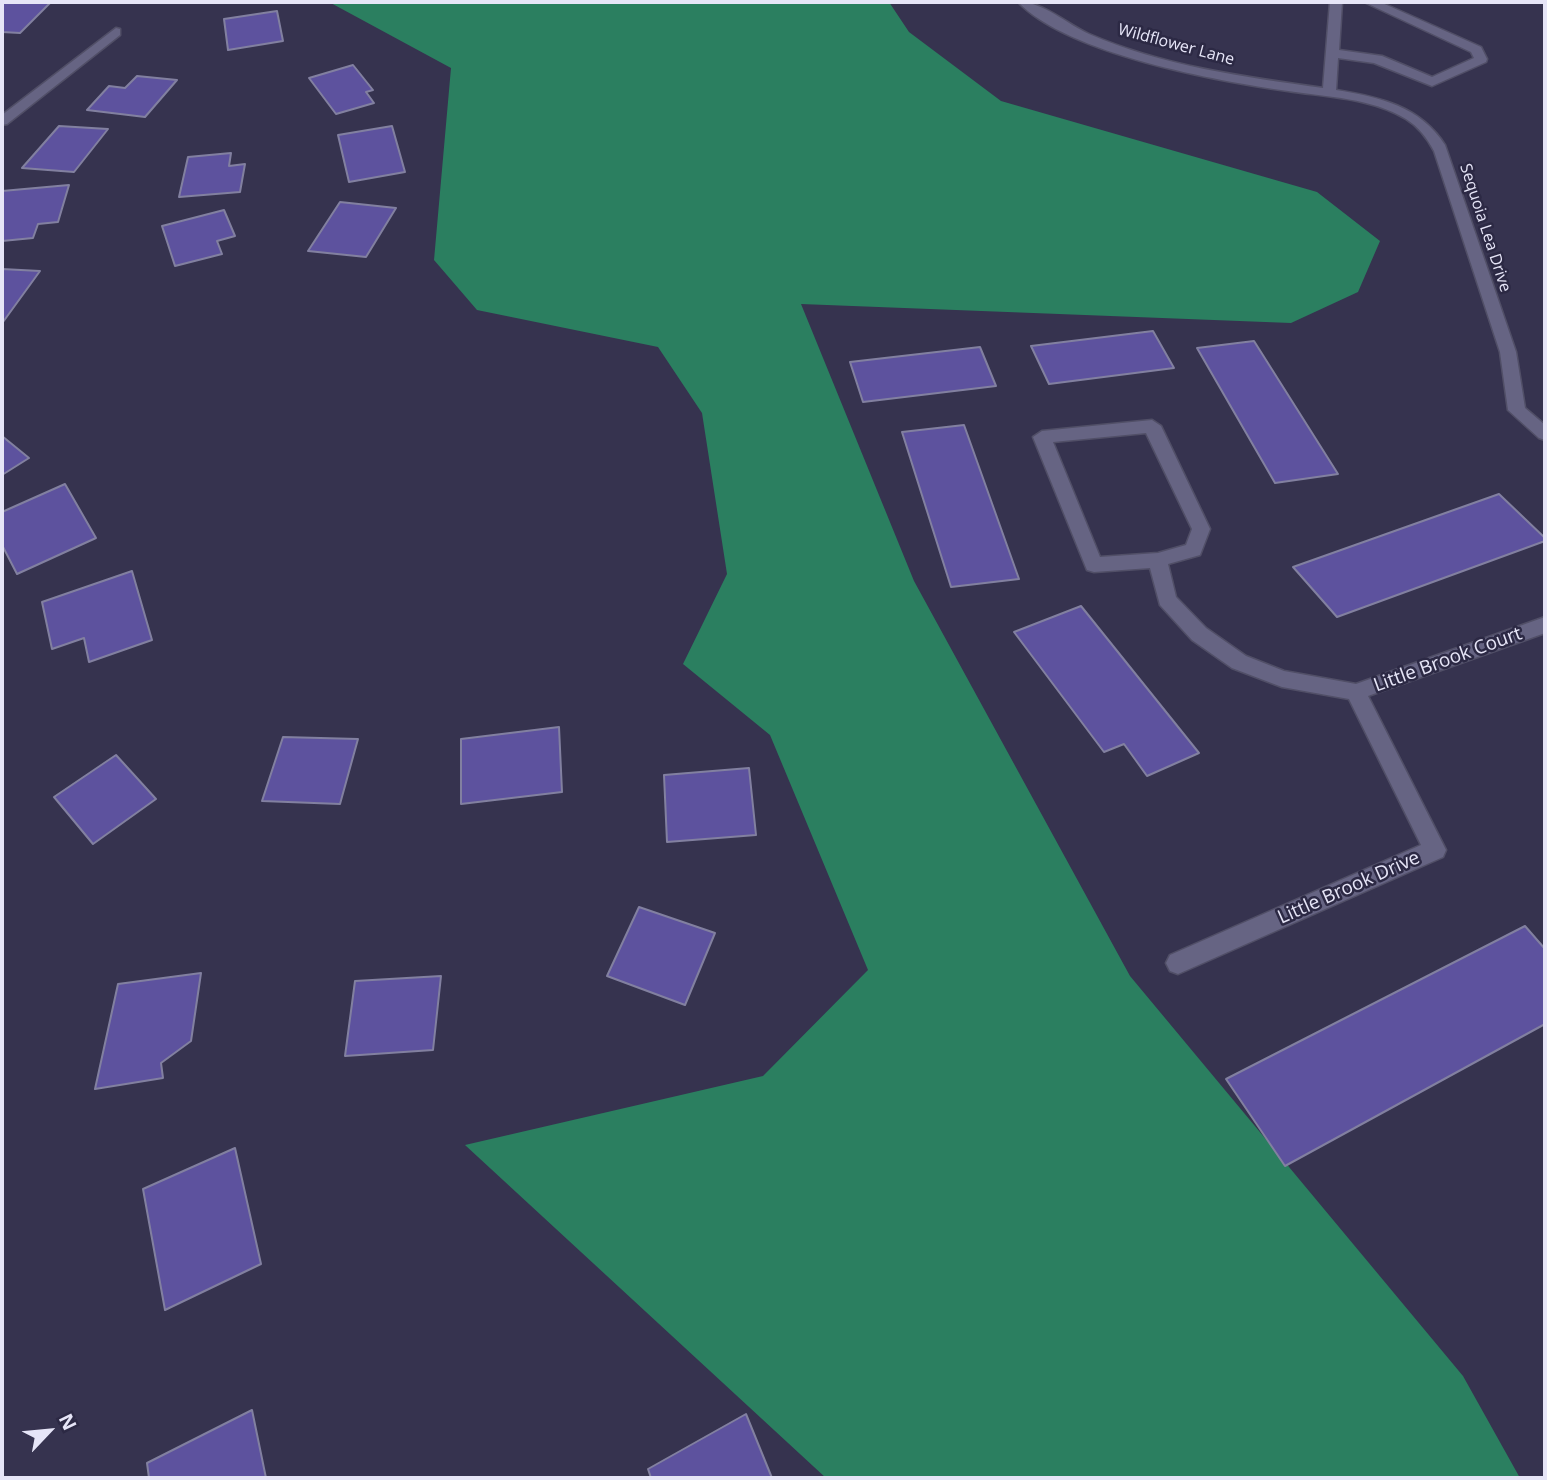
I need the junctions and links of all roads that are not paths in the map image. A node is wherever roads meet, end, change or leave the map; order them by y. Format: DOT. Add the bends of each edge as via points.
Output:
graph roads {
  1 [pos="1024,2"];
  2 [pos="1336,2"];
  3 [pos="1370,2"];
  4 [pos="116,32"];
  5 [pos="1332,53"];
  6 [pos="1329,93"];
  7 [pos="2,121"];
  8 [pos="1545,434"];
  9 [pos="1157,560"];
  10 [pos="1545,625"];
  11 [pos="1356,692"];
  12 [pos="1178,963"];
  1 -- 6 [label="street, Wildflower Lane" via="1074,33 1124,51 1231,78"];
  2 -- 5 [label="street"];
  3 -- 5 [label="street" via="1476,50 1481,59 1432,82 1377,59"];
  4 -- 7 [label="street"];
  5 -- 6 [label="street"];
  6 -- 8 [label="street, Sequoia Lea Drive" via="1405,112 1430,131 1441,151 1508,352 1517,410"];
  9 -- 9 [label="street" via="1193,550 1200,529 1152,426 1042,437 1094,565"];
  9 -- 11 [label="street, Little Brook Court" via="1167,600 1199,634 1239,662 1282,679"];
  10 -- 11 [label="street, Little Brook Court"];
  11 -- 12 [label="street, Little Brook Drive" via="1435,850"];
}
